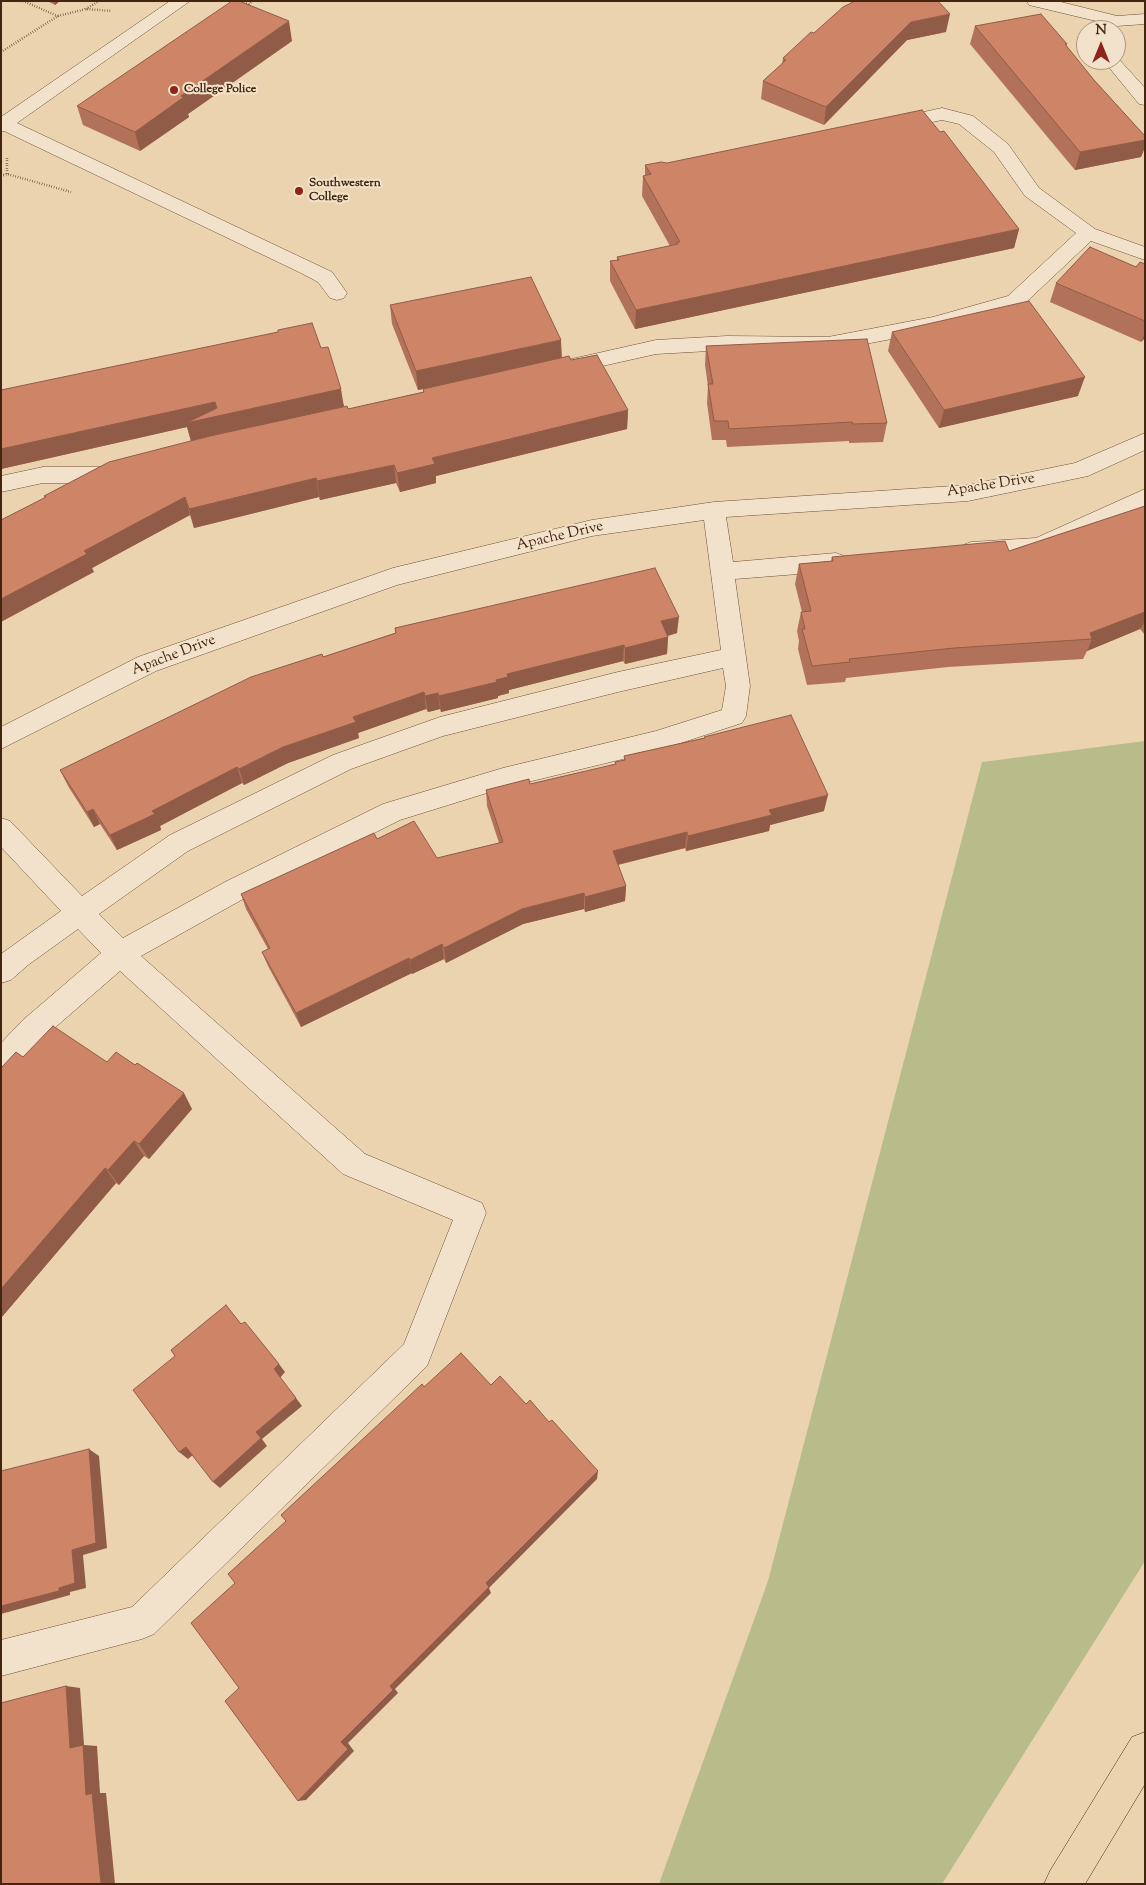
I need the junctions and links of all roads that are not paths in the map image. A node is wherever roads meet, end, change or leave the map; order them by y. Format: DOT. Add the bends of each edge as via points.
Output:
graph roads {
  1 [pos="182,1"];
  2 [pos="1035,1"];
  3 [pos="1145,19"];
  4 [pos="1097,20"];
  5 [pos="1126,23"];
  6 [pos="1120,70"];
  7 [pos="1145,100"];
  8 [pos="2,125"];
  9 [pos="876,128"];
  10 [pos="1088,233"];
  11 [pos="1145,254"];
  12 [pos="337,294"];
  13 [pos="540,372"];
  14 [pos="1145,442"];
  15 [pos="1,484"];
  16 [pos="52,496"];
  17 [pos="1145,497"];
  18 [pos="714,510"];
  19 [pos="950,553"];
  20 [pos="861,560"];
  21 [pos="723,571"];
  22 [pos="734,656"];
  23 [pos="1,739"];
  24 [pos="1,829"];
  25 [pos="80,912"];
  26 [pos="120,954"];
  27 [pos="1,971"];
  28 [pos="1,1063"];
  29 [pos="1,1658"];
  30 [pos="1145,1750"];
  31 [pos="1063,1884"];
  1 -- 8 [label="street"];
  2 -- 4 [label="street"];
  3 -- 5 [label="street"];
  6 -- 7 [label="street"];
  8 -- 12 [label="street" via="308,268 325,277"];
  9 -- 10 [label="street" via="942,114 966,120 1001,148 1032,192"];
  10 -- 11 [label="street"];
  10 -- 13 [label="street" via="1015,301 934,324 828,344 727,342 656,347"];
  14 -- 18 [label="street, Apache Drive" via="1080,470 968,493"];
  15 -- 16 [label="street" via="43,475 110,472"];
  17 -- 19 [label="street" via="1038,546"];
  18 -- 21 [label="street"];
  18 -- 23 [label="street, Apache Drive" via="592,528 393,577 147,664"];
  20 -- 21 [label="street"];
  21 -- 22 [label="street"];
  22 -- 25 [label="street" via="440,727 342,762 179,842"];
  22 -- 26 [label="street" via="738,686 733,716 656,741 504,778 392,812 235,890"];
  24 -- 25 [label="street"];
  25 -- 26 [label="street"];
  25 -- 27 [label="street"];
  26 -- 28 [label="street" via="33,1029"];
  26 -- 29 [label="street" via="354,1164 471,1214 416,1355 142,1622"];
  30 -- 31 [label="main road"];
}
